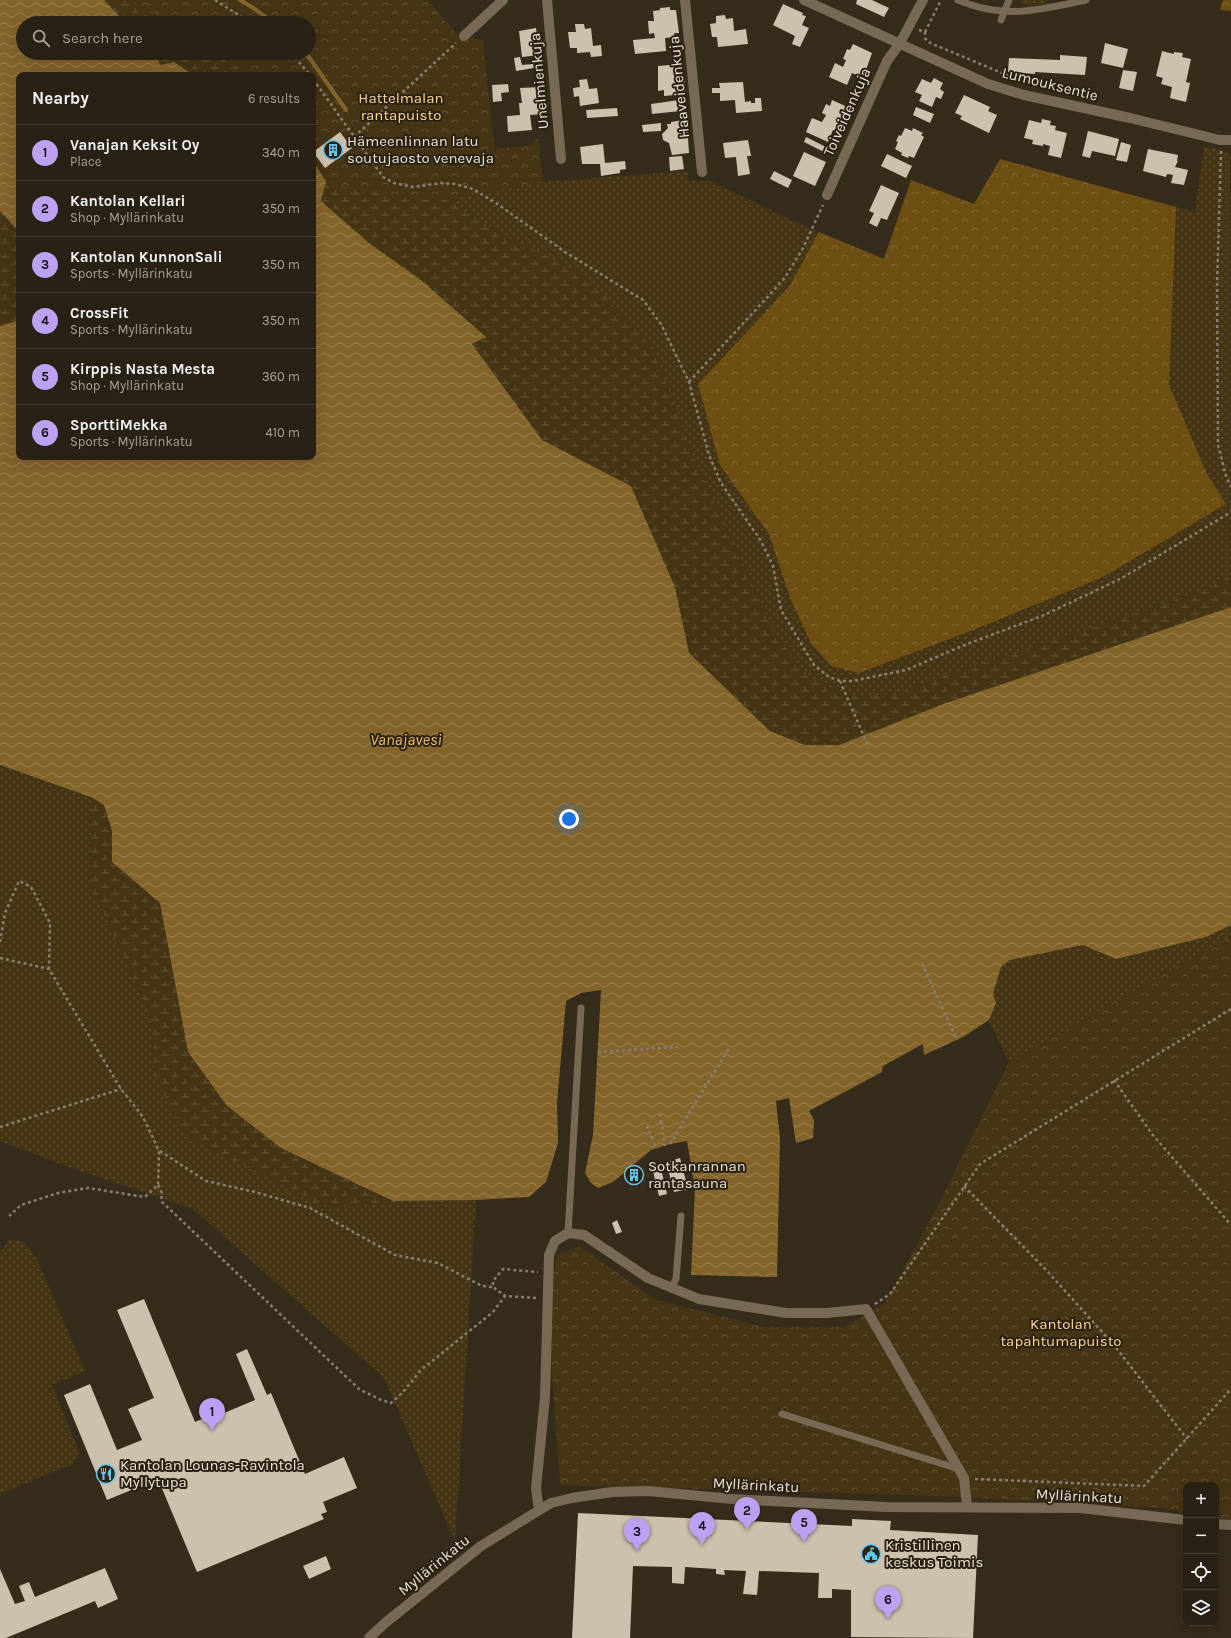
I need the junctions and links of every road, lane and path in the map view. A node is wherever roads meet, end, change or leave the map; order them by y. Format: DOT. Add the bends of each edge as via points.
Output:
graph roads {
  1 [pos="215,0"];
  2 [pos="500,0"];
  3 [pos="548,0"];
  4 [pos="685,0"];
  5 [pos="804,0"];
  6 [pos="923,0"];
  7 [pos="941,0"];
  8 [pos="958,0"];
  9 [pos="1086,0"];
  10 [pos="1005,2"];
  11 [pos="1003,12"];
  12 [pos="240,16"];
  13 [pos="1001,20"];
  14 [pos="910,25"];
  15 [pos="924,32"];
  16 [pos="464,36"];
  17 [pos="900,43"];
  18 [pos="297,60"];
  19 [pos="307,72"];
  20 [pos="316,83"];
  21 [pos="1054,88"];
  22 [pos="354,137"];
  23 [pos="1231,140"];
  24 [pos="1221,151"];
  25 [pos="561,159"];
  26 [pos="702,172"];
  27 [pos="827,195"];
  28 [pos="689,382"];
  29 [pos="1231,487"];
  30 [pos="1231,512"];
  31 [pos="840,681"];
  32 [pos="869,748"];
  33 [pos="0,942"];
  34 [pos="0,958"];
  35 [pos="922,963"];
  36 [pos="49,969"];
  37 [pos="581,1008"];
  38 [pos="1231,1009"];
  39 [pos="957,1040"];
  40 [pos="678,1047"];
  41 [pos="730,1047"];
  42 [pos="598,1052"];
  43 [pos="1114,1080"];
  44 [pos="122,1089"];
  45 [pos="660,1114"];
  46 [pos="647,1126"];
  47 [pos="0,1127"];
  48 [pos="670,1144"];
  49 [pos="665,1146"];
  50 [pos="656,1148"];
  51 [pos="159,1151"];
  52 [pos="158,1185"];
  53 [pos="964,1186"];
  54 [pos="9,1216"];
  55 [pos="681,1216"];
  56 [pos="1231,1225"];
  57 [pos="568,1233"];
  58 [pos="548,1273"];
  59 [pos="493,1287"];
  60 [pos="671,1289"];
  61 [pos="505,1296"];
  62 [pos="547,1298"];
  63 [pos="866,1309"];
  64 [pos="1231,1389"];
  65 [pos="782,1414"];
  66 [pos="1187,1439"];
  67 [pos="962,1474"];
  68 [pos="967,1507"];
  69 [pos="539,1510"];
  70 [pos="1183,1520"];
  71 [pos="1219,1524"];
  72 [pos="1231,1525"];
  73 [pos="369,1638"];
  1 -- 12 [label="path"];
  2 -- 16 [label="street"];
  3 -- 25 [label="street, Unelmienkuja"];
  4 -- 26 [label="street, Haaveidenkuja"];
  5 -- 17 [label="street, Lumouksentie"];
  6 -- 14 [label="street, Toiveidenkuja"];
  7 -- 15 [label="path"];
  8 -- 11 [label="lane" via="985,10"];
  9 -- 11 [label="lane" via="1058,7"];
  10 -- 11 [label="lane"];
  11 -- 13 [label="lane"];
  14 -- 15 [label="path"];
  14 -- 17 [label="street, Toiveidenkuja"];
  15 -- 21 [label="path" via="928,42 1009,76"];
  16 -- 22 [label="path"];
  17 -- 23 [label="street, Lumouksentie" via="988,84 1024,95 1220,140"];
  17 -- 27 [label="street, Toiveidenkuja" via="887,61"];
  18 -- 19 [label="path"];
  20 -- 22 [label="path"];
  22 -- 28 [label="path" via="383,178 413,187 441,183 472,189 565,252 643,300 661,324"];
  24 -- 29 [label="path" via="1217,292 1218,445"];
  27 -- 28 [label="path" via="802,250 784,279"];
  28 -- 31 [label="path" via="709,455 721,483 761,541 773,566 781,610 814,665 829,677"];
  30 -- 31 [label="path" via="1122,578 1042,616 906,670"];
  31 -- 32 [label="path"];
  33 -- 36 [label="path" via="5,913 19,881 31,887 50,923"];
  34 -- 36 [label="path"];
  35 -- 39 [label="path"];
  36 -- 44 [label="path"];
  37 -- 57 [label="lane"];
  38 -- 43 [label="path"];
  40 -- 42 [label="path"];
  41 -- 48 [label="path"];
  43 -- 53 [label="path" via="980,1164"];
  43 -- 56 [label="path" via="1152,1134"];
  44 -- 47 [label="path"];
  44 -- 51 [label="path" via="143,1117"];
  45 -- 49 [label="path"];
  46 -- 50 [label="path"];
  51 -- 52 [label="path"];
  51 -- 59 [label="path" via="206,1181 310,1208 395,1255 438,1263 482,1286"];
  52 -- 54 [label="path" via="144,1197 88,1188 58,1193 21,1205"];
  52 -- 61 [label="path" via="162,1193 161,1201 359,1389 379,1400 391,1402 402,1394 421,1370 493,1312"];
  53 -- 63 [label="path" via="890,1294"];
  53 -- 66 [label="path" via="1048,1272 1114,1345"];
  55 -- 60 [label="lane" via="676,1279"];
  57 -- 58 [label="street" via="555,1242 549,1255"];
  57 -- 60 [label="street" via="584,1235 648,1278"];
  58 -- 59 [label="path" via="503,1269 493,1281"];
  58 -- 62 [label="street"];
  59 -- 61 [label="path"];
  60 -- 63 [label="street" via="699,1299 786,1313 827,1313"];
  61 -- 62 [label="path"];
  62 -- 69 [label="street" via="545,1396 536,1488"];
  63 -- 67 [label="street"];
  64 -- 66 [label="path"];
  65 -- 67 [label="lane"];
  66 -- 67 [label="path" via="1144,1486"];
  67 -- 68 [label="street"];
  68 -- 69 [label="street, Myllärinkatu" via="886,1507 732,1499 641,1491 572,1498"];
  68 -- 70 [label="street, Myllärinkatu" via="1080,1508"];
  69 -- 73 [label="street, Myllärinkatu" via="481,1546"];
  71 -- 72 [label="street"];
}
